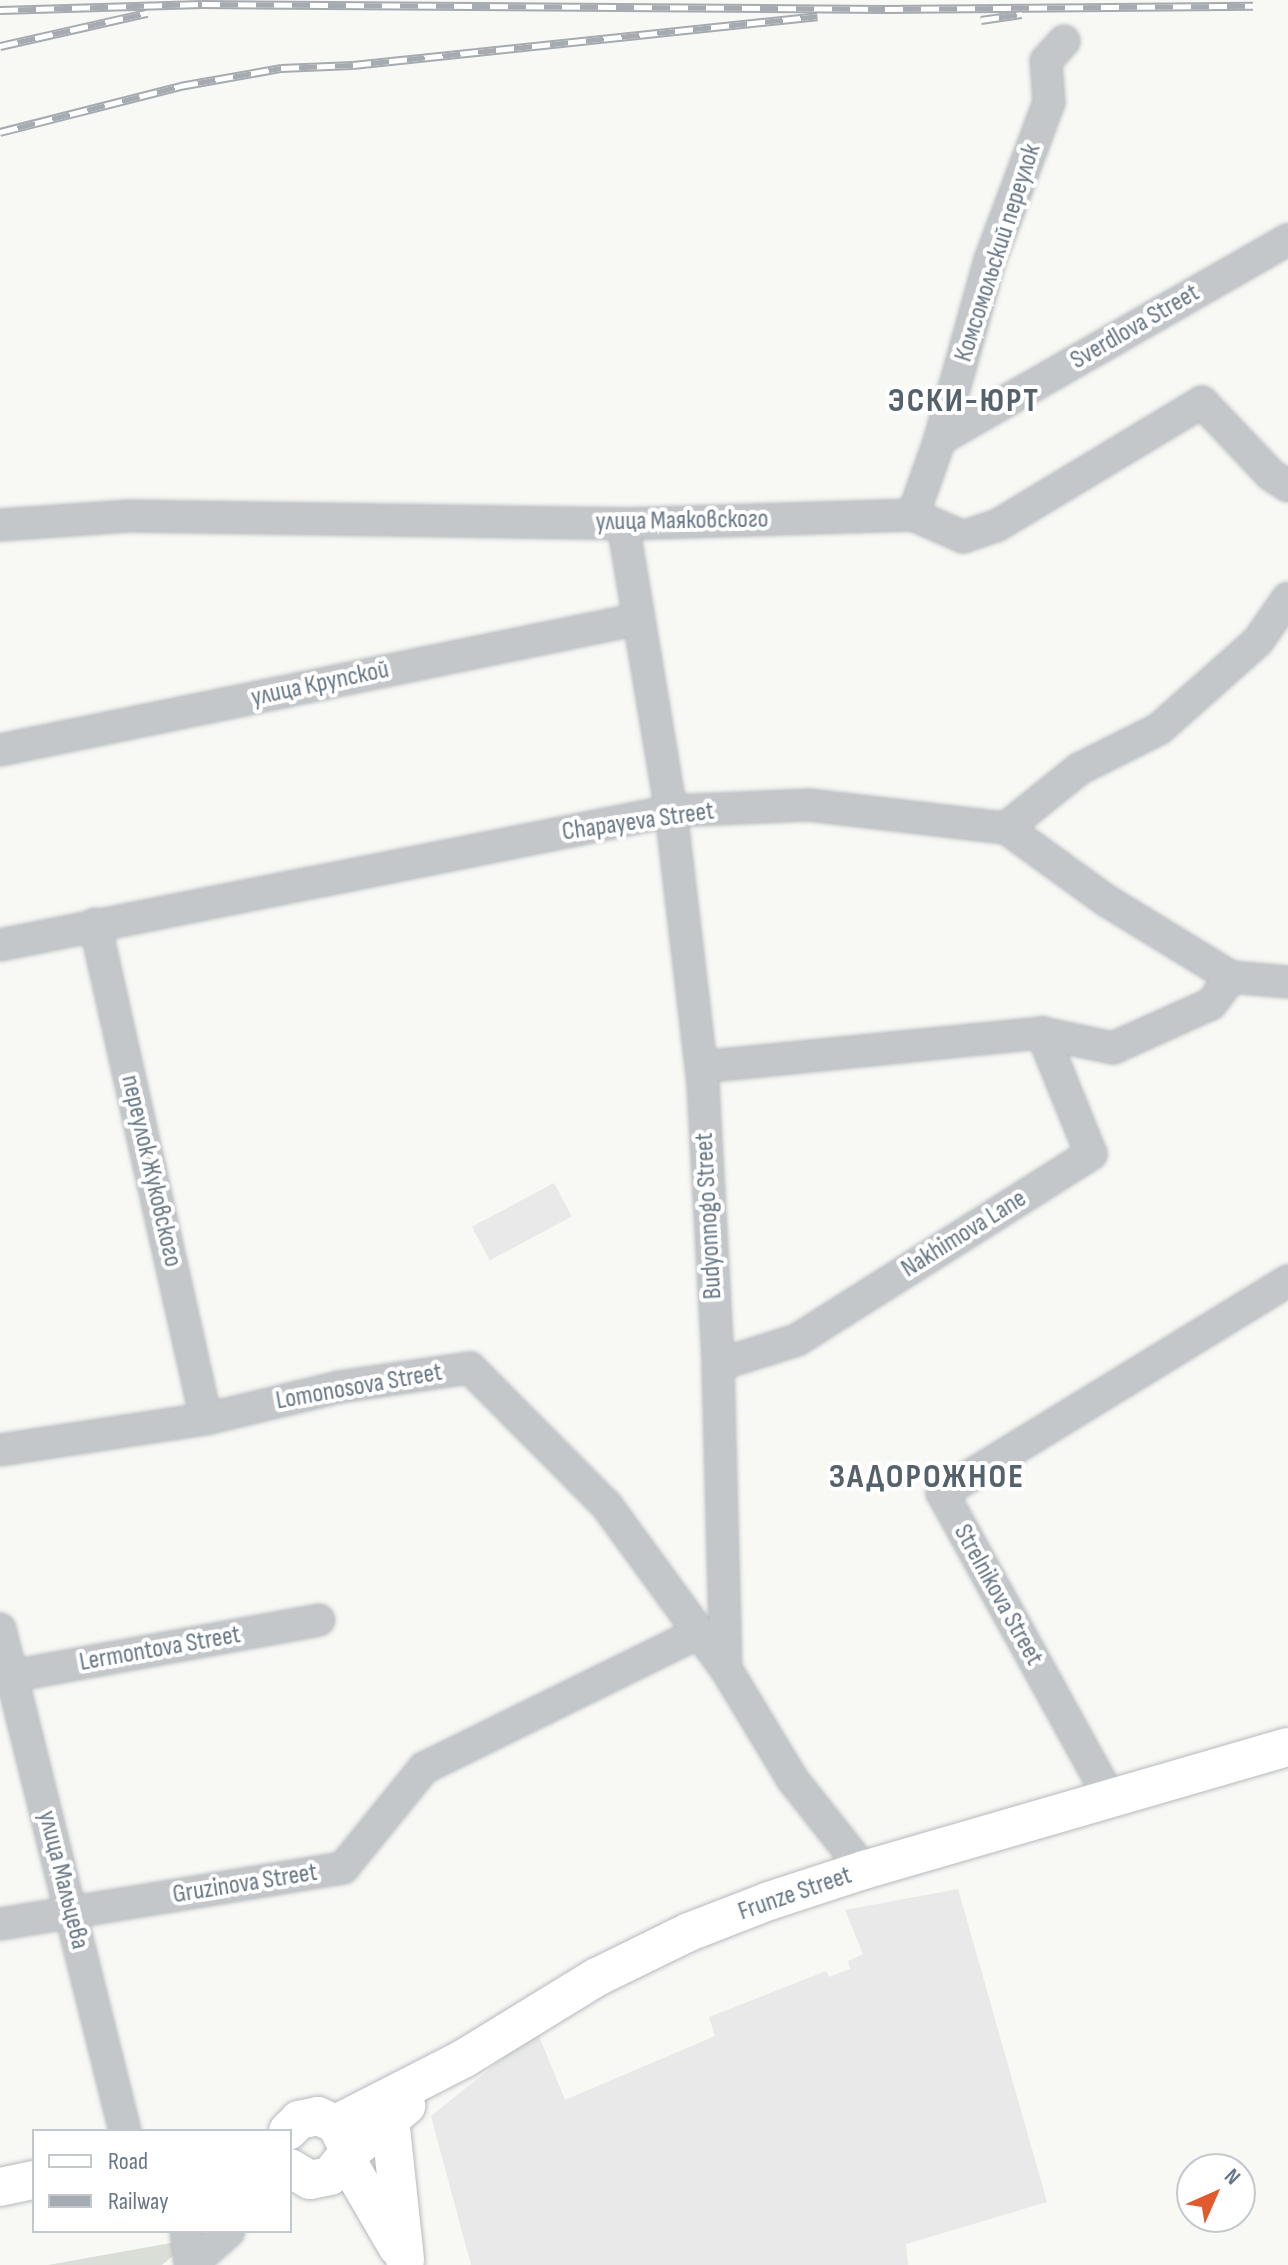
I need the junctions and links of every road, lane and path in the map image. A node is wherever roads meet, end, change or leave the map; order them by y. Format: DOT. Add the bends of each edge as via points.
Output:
graph roads {
  1 [pos="1064,41"];
  2 [pos="1288,240"];
  3 [pos="940,439"];
  4 [pos="1288,486"];
  5 [pos="913,515"];
  6 [pos="623,524"];
  7 [pos="0,525"];
  8 [pos="1288,598"];
  9 [pos="639,619"];
  10 [pos="0,750"];
  11 [pos="671,811"];
  12 [pos="1006,828"];
  13 [pos="95,924"];
  14 [pos="0,945"];
  15 [pos="1231,977"];
  16 [pos="1288,982"];
  17 [pos="1042,1033"];
  18 [pos="701,1067"];
  19 [pos="1288,1281"];
  20 [pos="718,1365"];
  21 [pos="206,1419"];
  22 [pos="0,1450"];
  23 [pos="319,1620"];
  24 [pos="0,1629"];
  25 [pos="700,1632"];
  26 [pos="726,1669"];
  27 [pos="6,1677"];
  28 [pos="1288,1747"];
  29 [pos="1111,1800"];
  30 [pos="864,1870"];
  31 [pos="70,1912"];
  32 [pos="0,1924"];
  33 [pos="463,2059"];
  34 [pos="390,2119"];
  35 [pos="124,2129"];
  36 [pos="283,2129"];
  37 [pos="313,2163"];
  38 [pos="32,2180"];
  39 [pos="0,2187"];
  40 [pos="225,2233"];
  41 [pos="188,2250"];
  42 [pos="406,2262"];
  1 -- 3 [label="street, Комсомольский переулок" via="1046,61 1049,102 990,260"];
  2 -- 3 [label="street, Sverdlova Street"];
  3 -- 5 [label="street, Комсомольский переулок"];
  4 -- 5 [label="street, улица Маяковского" via="1271,475 1202,402 998,525 963,537"];
  5 -- 6 [label="street, улица Маяковского"];
  6 -- 7 [label="street, улица Маяковского" via="129,516"];
  6 -- 9 [label="street, Budyonnogo Street"];
  8 -- 12 [label="street" via="1258,641 1159,729 1079,769"];
  9 -- 10 [label="street, улица Крупской"];
  9 -- 11 [label="street, Budyonnogo Street"];
  11 -- 12 [label="street, Chapayeva Street" via="809,805"];
  11 -- 13 [label="street, Chapayeva Street"];
  11 -- 18 [label="street, Budyonnogo Street"];
  12 -- 15 [label="street, Chapayeva Street" via="1107,901"];
  13 -- 14 [label="street, Chapayeva Street"];
  13 -- 21 [label="street, переулок Жуковского"];
  15 -- 16 [label="street, Chapayeva Street"];
  15 -- 17 [label="street" via="1211,1004 1113,1048"];
  17 -- 18 [label="street"];
  17 -- 20 [label="street, Nakhimova Lane" via="1091,1154 797,1340"];
  18 -- 20 [label="street, Budyonnogo Street"];
  19 -- 29 [label="street, Strelnikova Street" via="942,1493"];
  20 -- 26 [label="street, Budyonnogo Street"];
  21 -- 22 [label="street, Lomonosova Street"];
  21 -- 25 [label="street, Lomonosova Street" via="339,1387 470,1368 607,1506"];
  23 -- 27 [label="street, Lermontova Street"];
  24 -- 27 [label="street, улица Мальцева"];
  25 -- 26 [label="street, Lomonosova Street"];
  25 -- 31 [label="street, Gruzinova Street" via="424,1768 343,1868"];
  26 -- 30 [label="street, Budyonnogo Street" via="793,1780"];
  27 -- 31 [label="street, улица Мальцева"];
  28 -- 29 [label="main road, Frunze Street"];
  29 -- 30 [label="main road, Frunze Street"];
  30 -- 33 [label="main road, Frunze Street" via="689,1932 597,1977"];
  31 -- 32 [label="street, Gruzinova Street"];
  31 -- 35 [label="street, улица Мальцева"];
  33 -- 34 [label="main road"];
  33 -- 37 [label="main road, Frunze Street"];
  34 -- 37 [label="main road"];
  34 -- 42 [label="main road"];
  36 -- 37 [label="main road" via="308,2116 328,2118"];
  37 -- 42 [label="main road"];
  38 -- 39 [label="main road"];
  40 -- 41 [label="street"];
}
